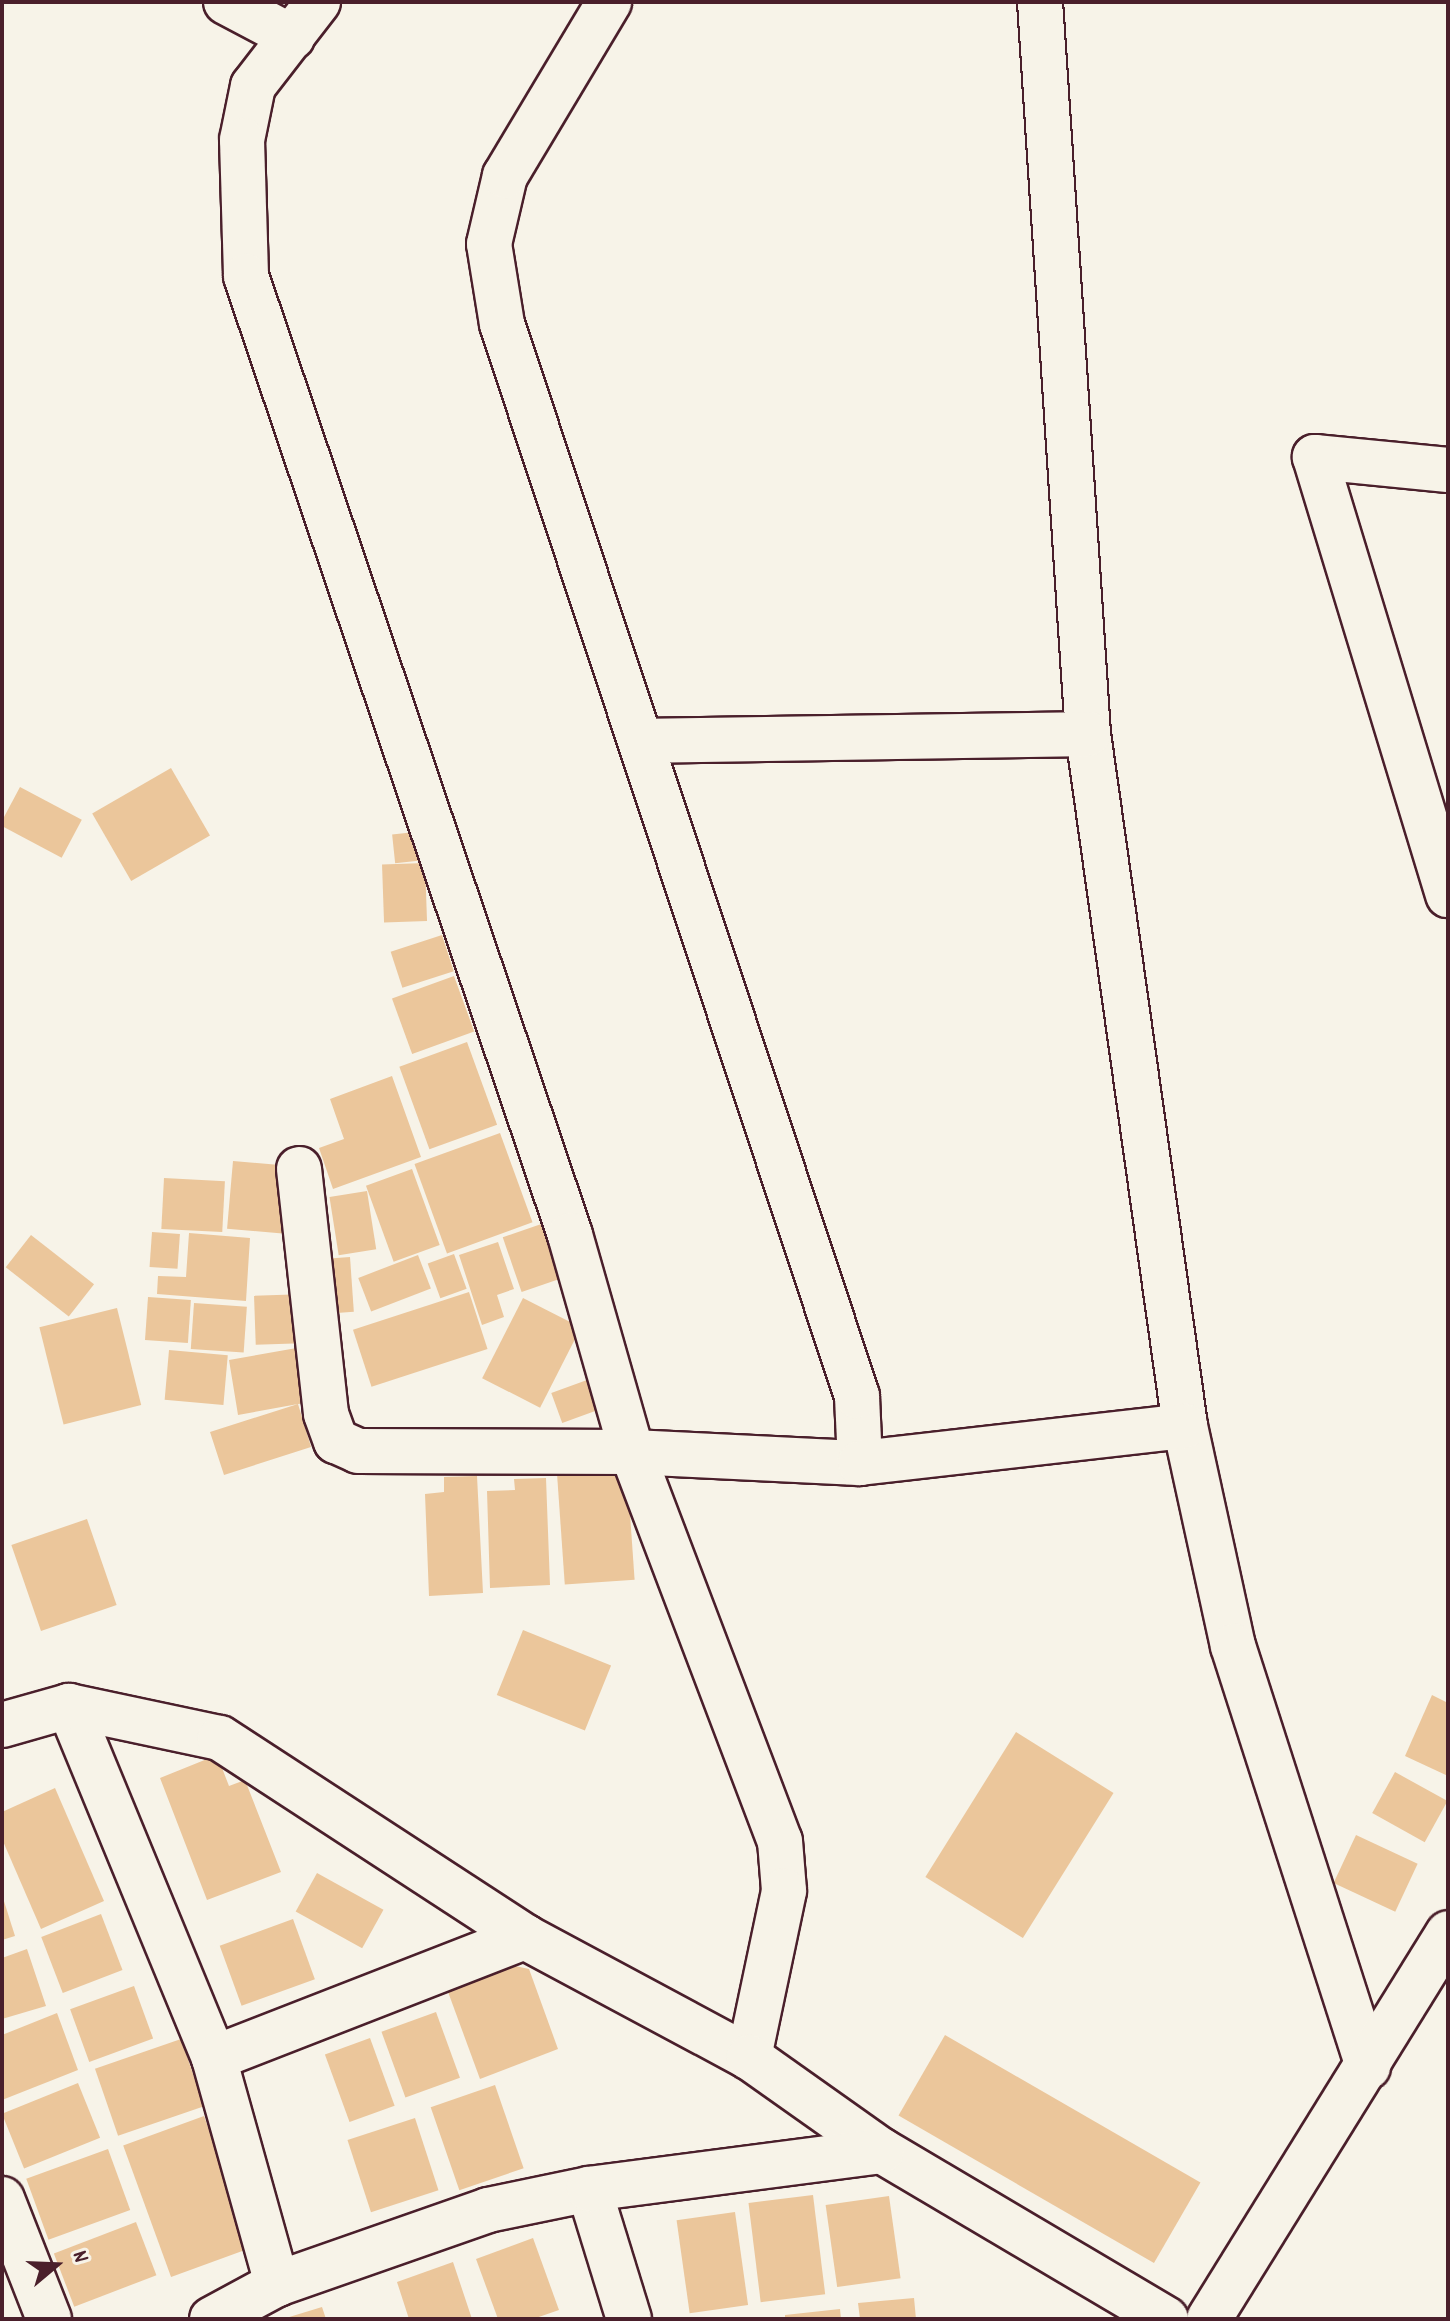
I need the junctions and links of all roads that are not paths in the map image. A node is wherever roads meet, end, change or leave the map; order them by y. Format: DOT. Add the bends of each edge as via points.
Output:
graph roads {
  1 [pos="226,2"];
  2 [pos="318,2"];
  3 [pos="609,2"];
  4 [pos="1040,2"];
  5 [pos="292,37"];
  6 [pos="1448,470"];
  7 [pos="1088,734"];
  8 [pos="641,741"];
  9 [pos="1448,895"];
  10 [pos="299,1169"];
  11 [pos="1185,1426"];
  12 [pos="632,1452"];
  13 [pos="860,1463"];
  14 [pos="69,1706"];
  15 [pos="2,1725"];
  16 [pos="1448,1933"];
  17 [pos="525,1937"];
  18 [pos="749,2057"];
  19 [pos="214,2058"];
  20 [pos="1368,2067"];
  21 [pos="882,2151"];
  22 [pos="589,2189"];
  23 [pos="2,2199"];
  24 [pos="277,2284"];
  25 [pos="49,2319"];
  26 [pos="212,2319"];
  27 [pos="629,2319"];
  28 [pos="1166,2319"];
  29 [pos="1209,2319"];
  1 -- 5 [label="street"];
  2 -- 5 [label="street"];
  3 -- 8 [label="street" via="505,176 489,244 502,324"];
  4 -- 7 [label="street"];
  5 -- 12 [label="street" via="253,86 242,140 246,276 570,1235"];
  6 -- 9 [label="street" via="1315,457"];
  7 -- 8 [label="street"];
  7 -- 11 [label="street"];
  8 -- 13 [label="street" via="857,1396"];
  10 -- 12 [label="street" via="326,1414 336,1441 358,1451"];
  11 -- 13 [label="street"];
  11 -- 20 [label="street" via="1233,1646"];
  12 -- 13 [label="street"];
  12 -- 18 [label="street" via="780,1841 784,1891"];
  14 -- 15 [label="street"];
  14 -- 17 [label="street" via="220,1738"];
  14 -- 19 [label="street"];
  16 -- 20 [label="street"];
  17 -- 18 [label="street"];
  17 -- 19 [label="street"];
  18 -- 21 [label="street"];
  19 -- 24 [label="street"];
  20 -- 29 [label="street"];
  21 -- 22 [label="street"];
  21 -- 28 [label="street"];
  22 -- 24 [label="street" via="488,2210"];
  22 -- 27 [label="street"];
  23 -- 25 [label="street"];
  24 -- 26 [label="street"];
}
